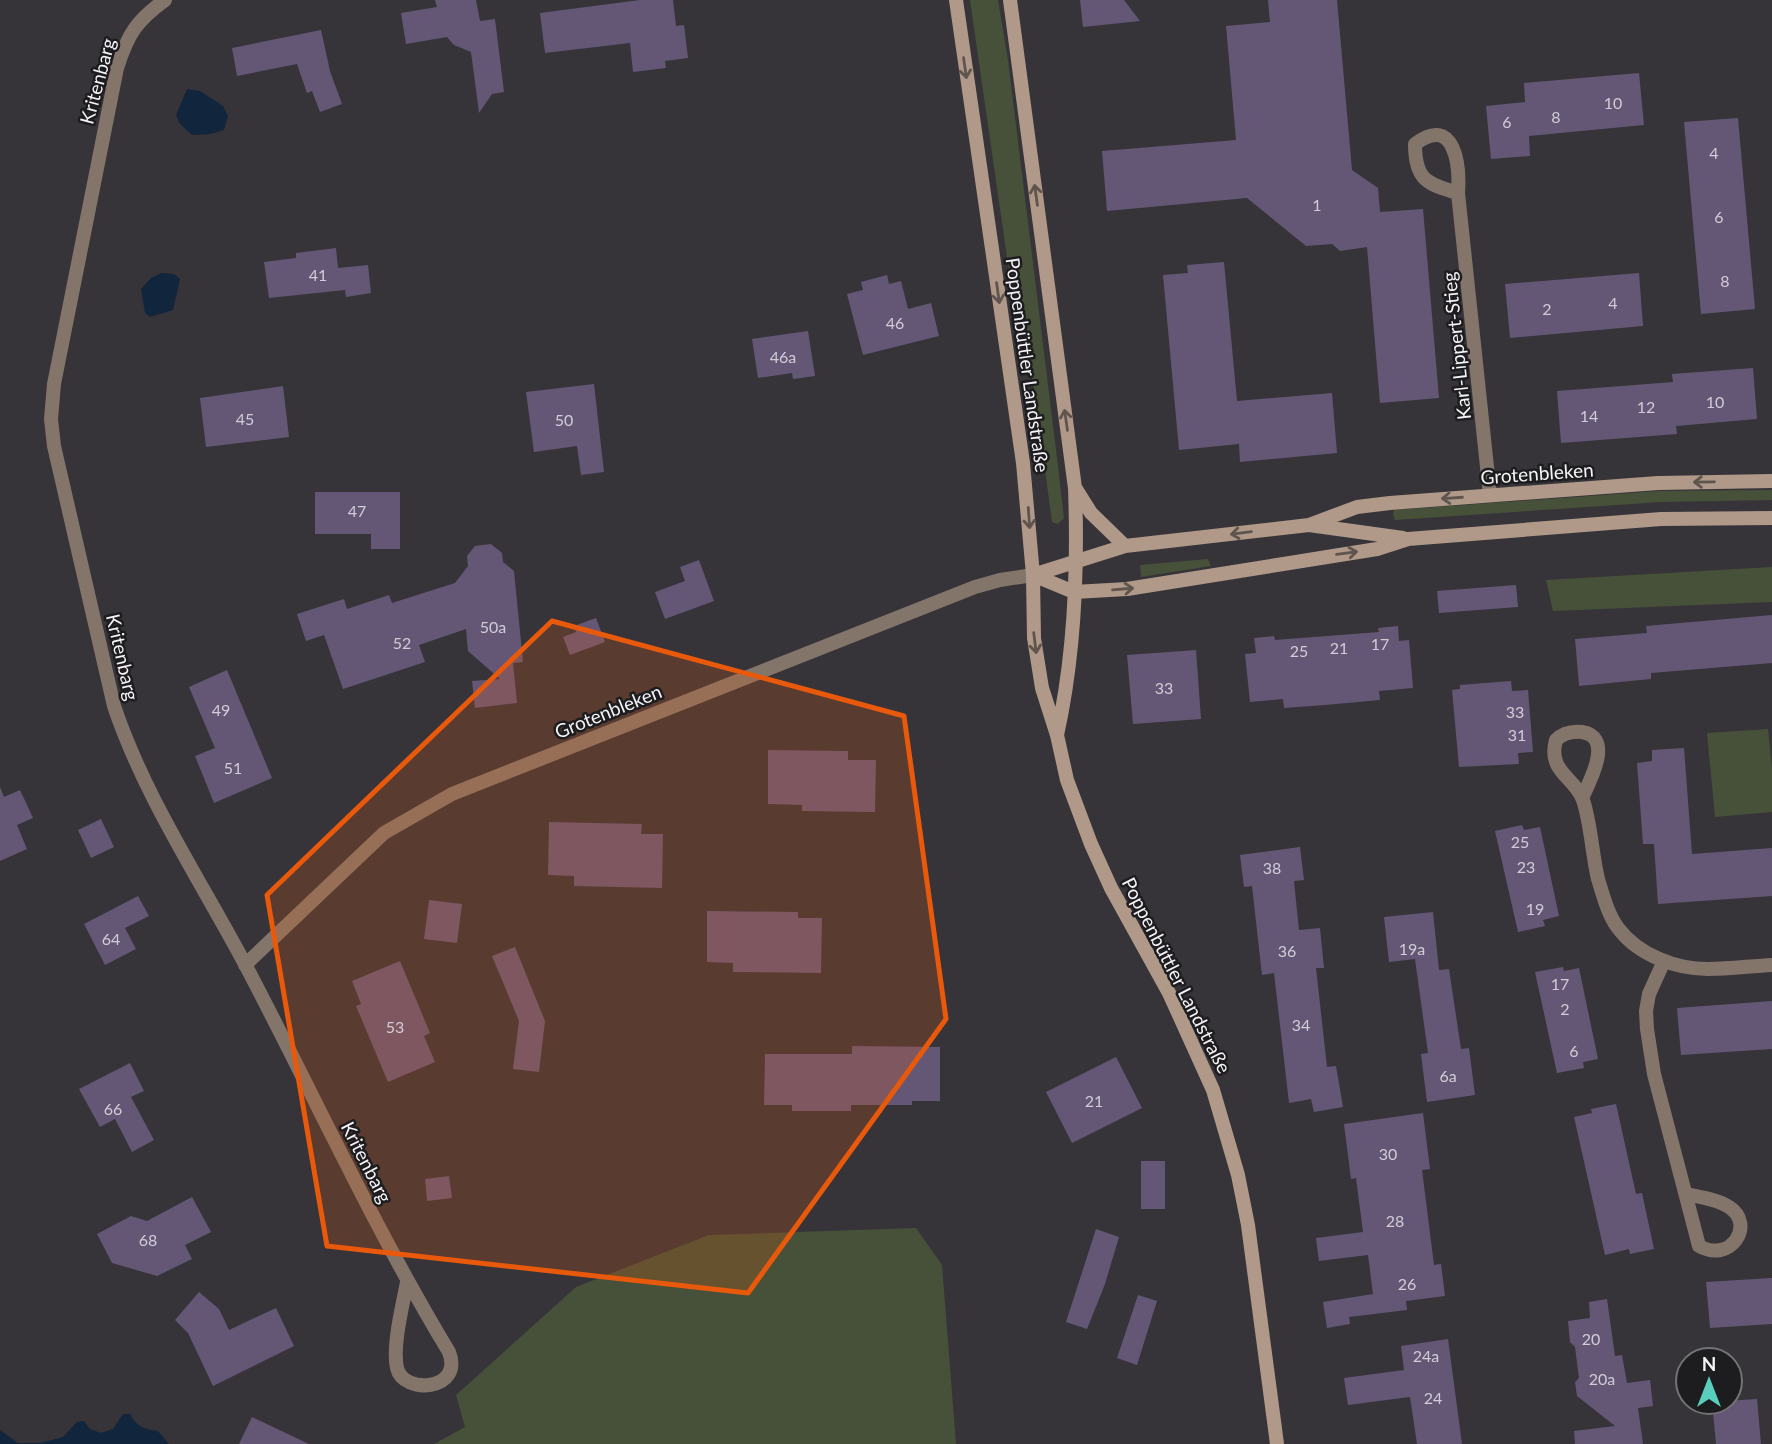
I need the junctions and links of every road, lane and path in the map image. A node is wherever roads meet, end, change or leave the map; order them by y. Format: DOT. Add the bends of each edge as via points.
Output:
graph roads {
  1 [pos="165,0"];
  2 [pos="956,0"];
  3 [pos="1010,0"];
  4 [pos="1458,193"];
  5 [pos="1772,481"];
  6 [pos="1075,488"];
  7 [pos="1490,495"];
  8 [pos="1772,518"];
  9 [pos="1309,525"];
  10 [pos="1408,539"];
  11 [pos="1125,546"];
  12 [pos="1075,561"];
  13 [pos="1033,575"];
  14 [pos="1074,592"];
  15 [pos="1057,735"];
  16 [pos="1582,798"];
  17 [pos="1664,961"];
  18 [pos="245,965"];
  19 [pos="1772,965"];
  20 [pos="1686,1194"];
  21 [pos="407,1282"];
  22 [pos="1277,1444"];
  1 -- 18 [label="street, Kritenbarg" via="132,28 117,68 51,419 123,733"];
  2 -- 13 [label="main road, Poppenbüttler Landstraße, one-way" via="1023,463"];
  6 -- 3 [label="main road, Poppenbüttler Landstraße, one-way"];
  4 -- 7 [label="street, Karl-Lippert-Stieg"];
  5 -- 7 [label="main road, Grotenbleken, one-way" via="1658,483"];
  6 -- 11 [label="main road" via="1091,513"];
  6 -- 12 [label="main road, Poppenbüttler Landstraße"];
  7 -- 9 [label="main road, Grotenbleken, one-way" via="1357,507"];
  8 -- 10 [label="main road, Grotenbleken" via="1661,519"];
  9 -- 10 [label="main road, Grotenbleken"];
  9 -- 11 [label="main road, Grotenbleken, one-way"];
  14 -- 10 [label="main road, Grotenbleken, one-way" via="1127,589 1377,549"];
  11 -- 12 [label="main road, Grotenbleken"];
  12 -- 13 [label="main road, Grotenbleken"];
  12 -- 14 [label="main road, Poppenbüttler Landstraße"];
  13 -- 14 [label="main road, Grotenbleken"];
  13 -- 15 [label="main road, Poppenbüttler Landstraße, one-way" via="1041,688"];
  13 -- 18 [label="street, Grotenbleken" via="941,599 452,794 384,833"];
  14 -- 15 [label="main road, Poppenbüttler Landstraße" via="1067,688"];
  15 -- 22 [label="main road, Poppenbüttler Landstraße" via="1067,780 1091,844 1194,1044 1221,1114 1248,1225"];
  16 -- 17 [label="street" via="1598,880 1610,914 1625,935"];
  17 -- 19 [label="street" via="1709,969"];
  17 -- 20 [label="street" via="1649,994 1647,1029 1654,1074"];
  18 -- 21 [label="street, Kritenbarg"];
  20 -- 20 [label="street" via="1699,1246 1713,1252 1730,1247 1740,1232 1735,1212 1721,1203"];
  21 -- 21 [label="street, Kritenbarg" via="452,1358 447,1378 436,1384 413,1384 396,1366"];
}
